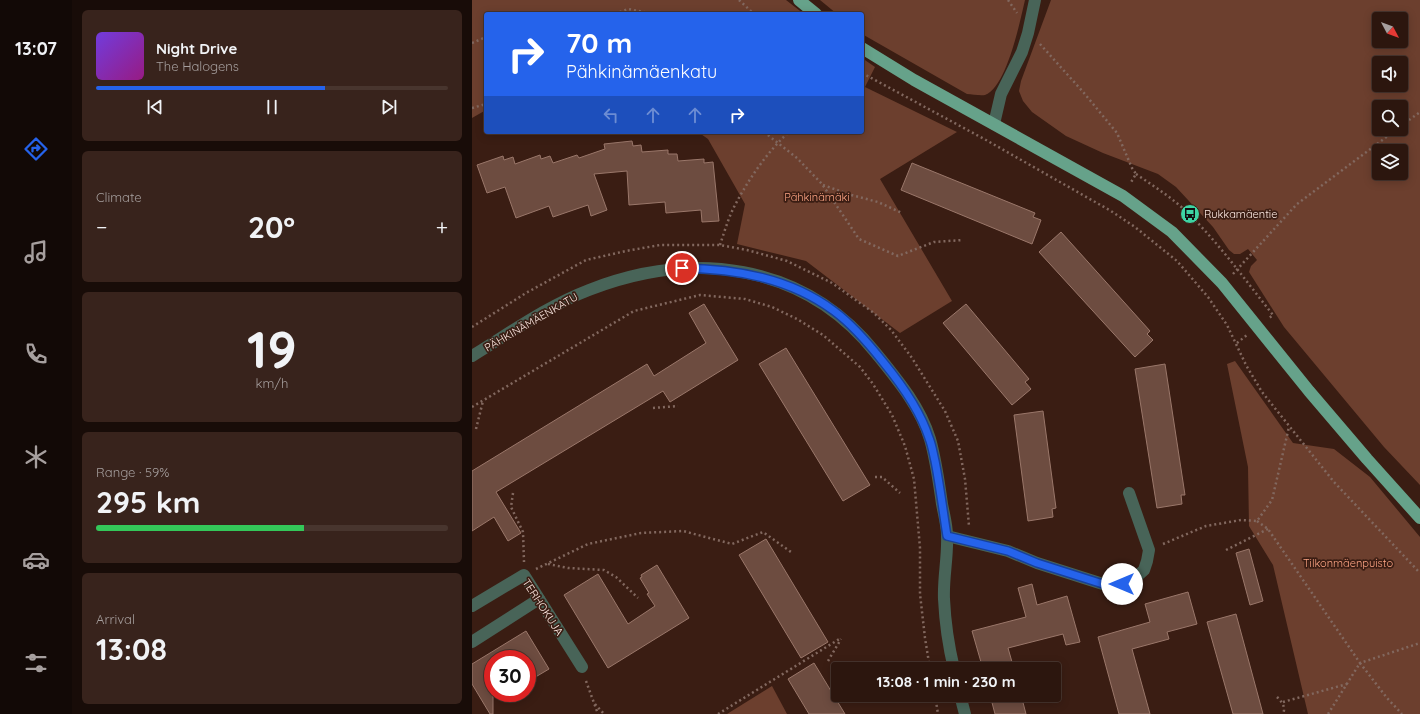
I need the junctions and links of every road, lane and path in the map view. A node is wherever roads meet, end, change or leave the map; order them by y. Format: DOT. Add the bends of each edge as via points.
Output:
graph roads {
  1 [pos="739,0"];
  2 [pos="799,0"];
  3 [pos="1008,0"];
  4 [pos="1035,0"];
  5 [pos="620,12"];
  6 [pos="644,12"];
  7 [pos="752,12"];
  8 [pos="814,12"];
  9 [pos="1028,33"];
  10 [pos="484,38"];
  11 [pos="472,43"];
  12 [pos="864,49"];
  13 [pos="864,74"];
  14 [pos="484,105"];
  15 [pos="472,108"];
  16 [pos="1420,112"];
  17 [pos="1408,121"];
  18 [pos="994,124"];
  19 [pos="767,134"];
  20 [pos="787,134"];
  21 [pos="1388,136"];
  22 [pos="778,142"];
  23 [pos="1136,174"];
  24 [pos="822,184"];
  25 [pos="1122,196"];
  26 [pos="902,213"];
  27 [pos="964,240"];
  28 [pos="720,245"];
  29 [pos="1230,259"];
  30 [pos="1237,271"];
  31 [pos="472,327"];
  32 [pos="472,356"];
  33 [pos="484,401"];
  34 [pos="678,406"];
  35 [pos="472,408"];
  36 [pos="653,408"];
  37 [pos="1289,426"];
  38 [pos="476,429"];
  39 [pos="875,476"];
  40 [pos="513,493"];
  41 [pos="900,493"];
  42 [pos="1129,493"];
  43 [pos="1420,518"];
  44 [pos="1257,520"];
  45 [pos="1268,529"];
  46 [pos="947,536"];
  47 [pos="970,541"];
  48 [pos="1149,550"];
  49 [pos="1226,550"];
  50 [pos="791,552"];
  51 [pos="547,563"];
  52 [pos="1420,574"];
  53 [pos="524,575"];
  54 [pos="638,598"];
  55 [pos="539,599"];
  56 [pos="472,606"];
  57 [pos="472,642"];
  58 [pos="1420,643"];
  59 [pos="828,661"];
  60 [pos="929,662"];
  61 [pos="952,662"];
  62 [pos="1360,663"];
  63 [pos="582,667"];
  64 [pos="1347,684"];
  65 [pos="1277,697"];
  66 [pos="593,702"];
  67 [pos="936,702"];
  68 [pos="962,702"];
  69 [pos="1283,702"];
  70 [pos="598,714"];
  71 [pos="604,714"];
  72 [pos="718,714"];
  73 [pos="938,714"];
  74 [pos="965,714"];
  75 [pos="1283,714"];
  76 [pos="1328,714"];
  77 [pos="1402,714"];
  1 -- 7 [label="path"];
  2 -- 8 [label="main road"];
  3 -- 9 [label="path"];
  4 -- 9 [label="street"];
  5 -- 6 [label="path" via="628,9"];
  9 -- 18 [label="street" via="1022,52 1001,94"];
  9 -- 23 [label="path" via="1053,58 1117,133"];
  10 -- 11 [label="path"];
  12 -- 18 [label="main road"];
  13 -- 37 [label="path" via="1105,207 1155,242 1176,261 1216,308 1228,325 1262,392"];
  14 -- 15 [label="path"];
  16 -- 17 [label="path"];
  18 -- 25 [label="main road"];
  19 -- 22 [label="path"];
  20 -- 22 [label="path"];
  21 -- 30 [label="path" via="1297,204"];
  22 -- 24 [label="path"];
  22 -- 28 [label="path" via="734,208"];
  23 -- 25 [label="path"];
  23 -- 29 [label="path" via="1190,214"];
  24 -- 26 [label="path" via="878,202"];
  24 -- 27 [label="path" via="859,239 898,256 934,242"];
  25 -- 43 [label="main road" via="1172,232 1222,283 1309,391"];
  28 -- 31 [label="path" via="660,245 586,260"];
  28 -- 47 [label="path" via="787,260 832,283 874,313 891,330 945,411 958,440 965,479"];
  32 -- 46 [label="street, PÄHKINÄMÄENKATU" via="569,299 628,277 682,268 710,268 776,281 797,289 835,311 865,339 901,386 930,438"];
  33 -- 35 [label="path"];
  33 -- 38 [label="path"];
  33 -- 60 [label="path" via="634,311 700,295 745,299 772,307 797,319 823,335 860,367 892,415 905,446 914,479 920,548 920,594"];
  34 -- 36 [label="path"];
  37 -- 44 [label="path" via="1272,500"];
  37 -- 52 [label="path" via="1334,482"];
  39 -- 41 [label="path" via="882,477"];
  40 -- 53 [label="path" via="511,507 523,532"];
  42 -- 48 [label="street"];
  44 -- 45 [label="path"];
  44 -- 48 [label="path" via="1206,526"];
  45 -- 49 [label="path"];
  45 -- 62 [label="path"];
  46 -- 47 [label="street"];
  46 -- 61 [label="street, PÄHKINÄMÄENKATU" via="944,599"];
  47 -- 48 [label="street" via="1008,551 1106,585 1122,584 1135,578 1144,570"];
  50 -- 51 [label="path" via="762,532 732,544 682,531 641,533 588,544"];
  51 -- 53 [label="path"];
  51 -- 54 [label="path" via="568,568 604,570 616,577"];
  53 -- 55 [label="street, TERHOKUJA"];
  53 -- 56 [label="street, TERHOKUJA"];
  55 -- 57 [label="street"];
  55 -- 63 [label="street, TERHOKUJA"];
  58 -- 62 [label="path"];
  59 -- 72 [label="path" via="841,638"];
  62 -- 64 [label="path"];
  62 -- 77 [label="path"];
  63 -- 66 [label="path"];
  64 -- 69 [label="path"];
  64 -- 76 [label="path"];
  65 -- 69 [label="path"];
  66 -- 70 [label="path"];
  66 -- 71 [label="path"];
  67 -- 73 [label="path"];
  68 -- 74 [label="street"];
  69 -- 75 [label="path"];
}
